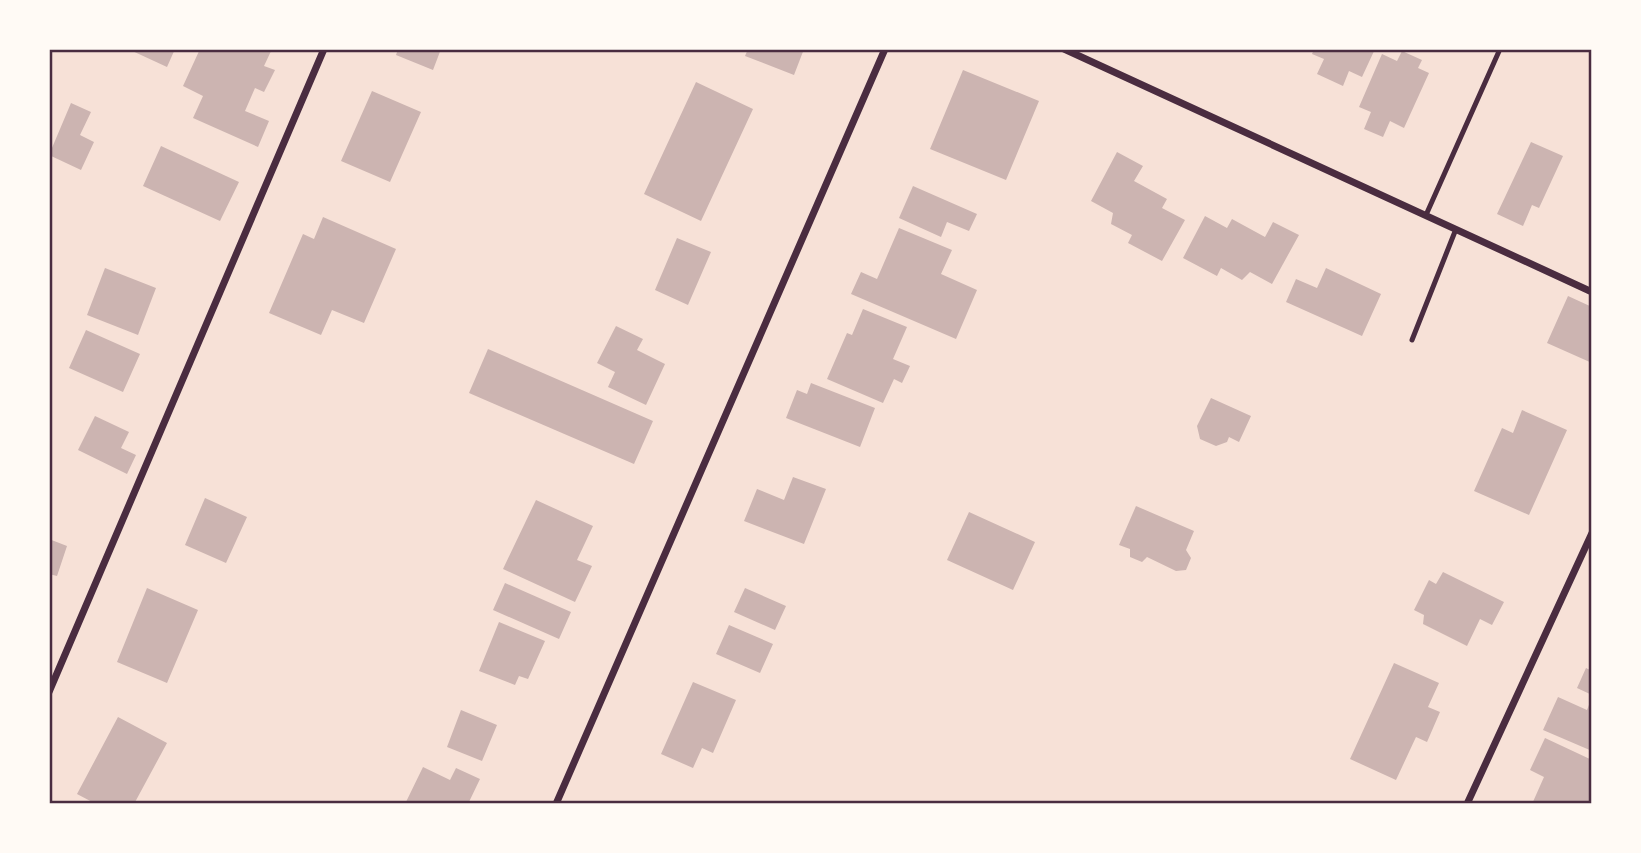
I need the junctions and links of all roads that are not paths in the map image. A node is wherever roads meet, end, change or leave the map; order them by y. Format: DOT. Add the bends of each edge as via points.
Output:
graph roads {
  1 [pos="324,49"];
  2 [pos="886,49"];
  3 [pos="1064,49"];
  4 [pos="1500,49"];
  5 [pos="1426,215"];
  6 [pos="1456,229"];
  7 [pos="1592,292"];
  8 [pos="1412,340"];
  9 [pos="1592,533"];
  10 [pos="49,692"];
  11 [pos="556,804"];
  12 [pos="1467,804"];
  1 -- 10 [label="street"];
  2 -- 11 [label="street"];
  3 -- 5 [label="street"];
  4 -- 5 [label="lane"];
  5 -- 6 [label="street"];
  6 -- 7 [label="street"];
  6 -- 8 [label="lane"];
  9 -- 12 [label="street"];
}
